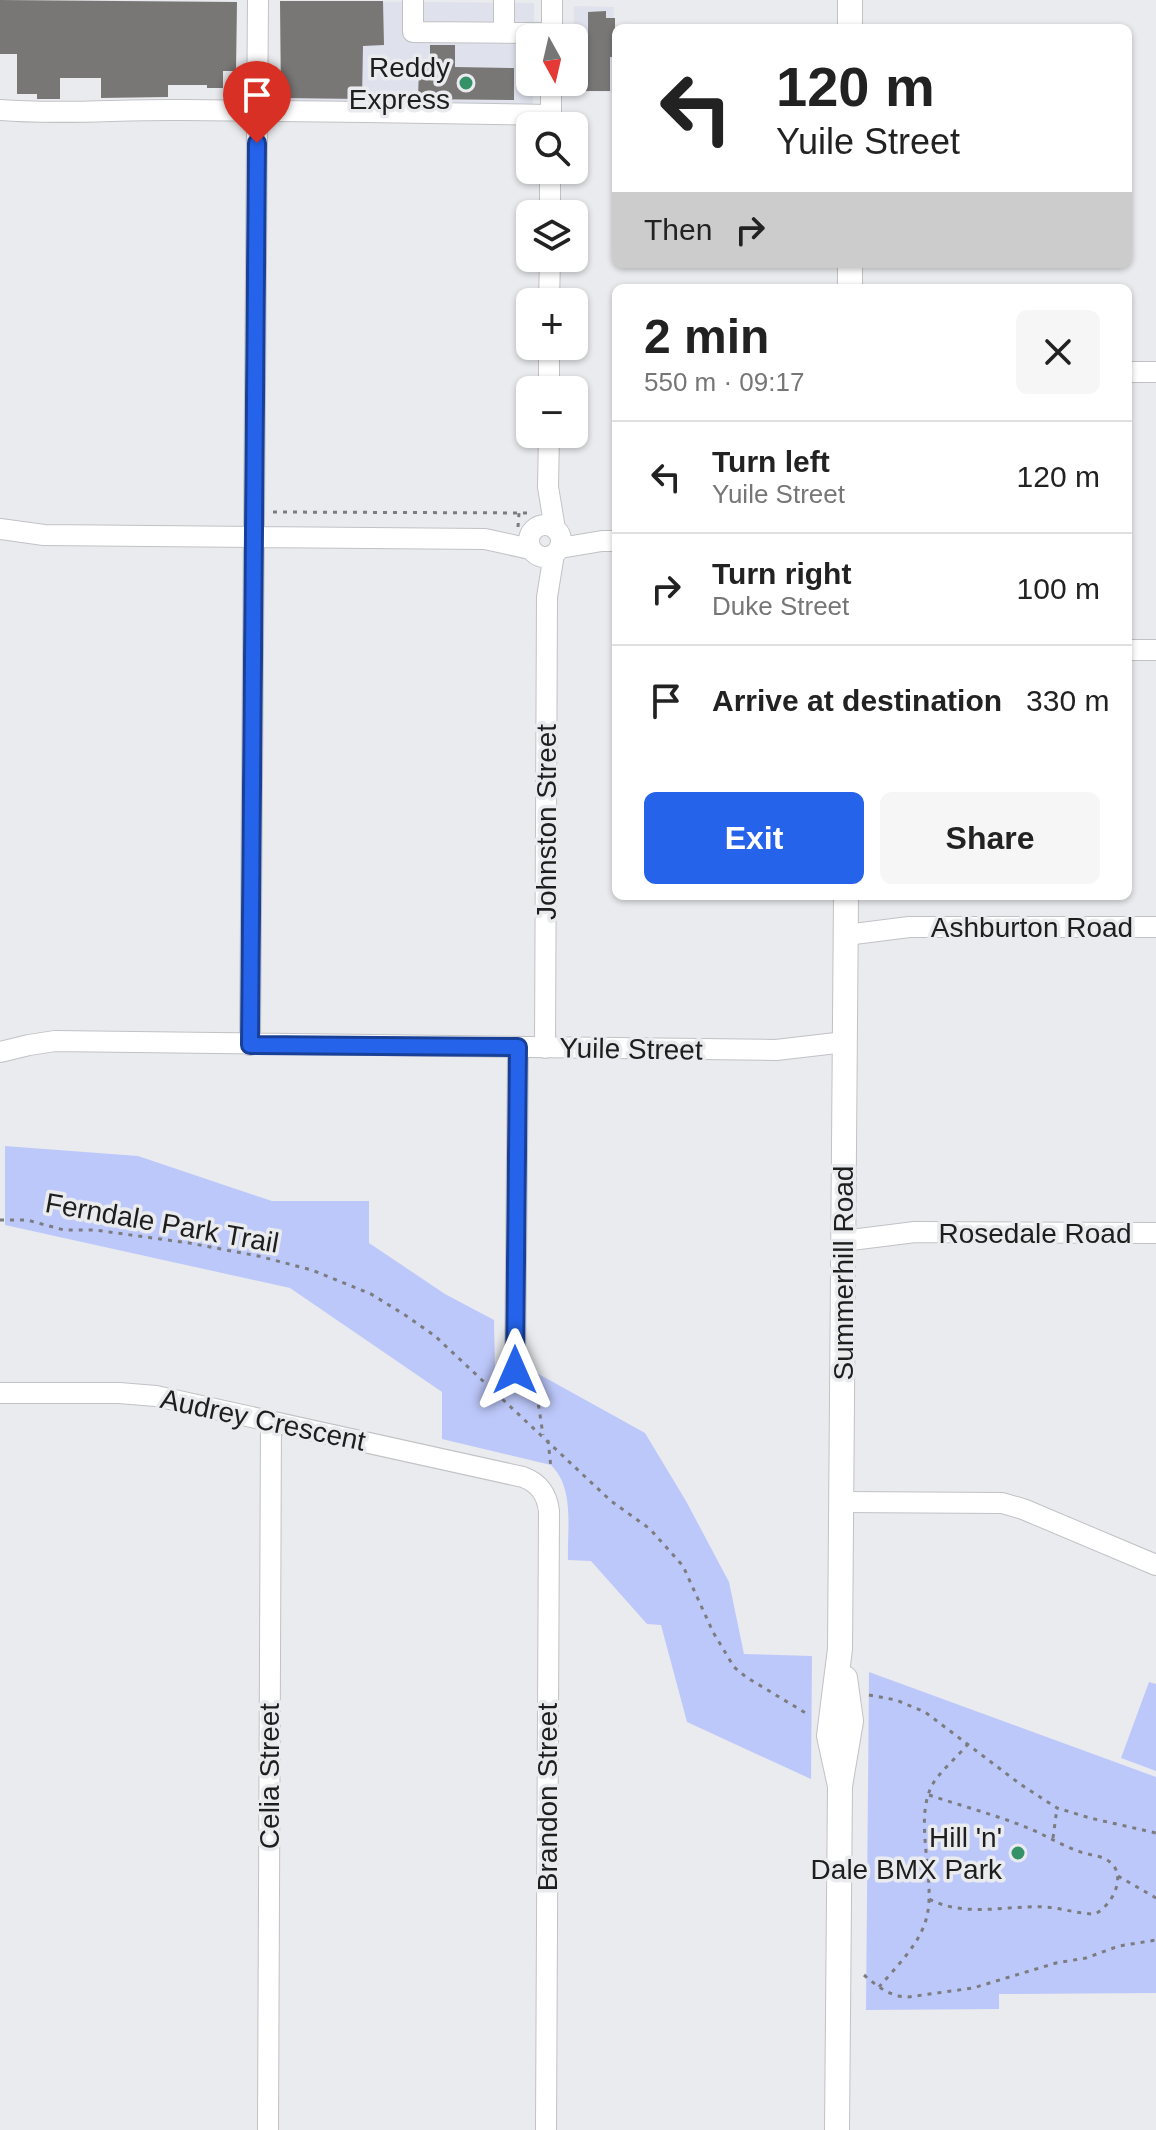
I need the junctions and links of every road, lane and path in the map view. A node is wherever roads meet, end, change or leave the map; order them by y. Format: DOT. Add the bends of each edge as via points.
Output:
graph roads {
  1 [pos="258,0"];
  2 [pos="413,0"];
  3 [pos="504,0"];
  4 [pos="552,0"];
  5 [pos="850,0"];
  6 [pos="552,24"];
  7 [pos="850,24"];
  8 [pos="504,33"];
  9 [pos="516,34"];
  10 [pos="0,110"];
  11 [pos="257,110"];
  12 [pos="516,119"];
  13 [pos="1132,372"];
  14 [pos="1156,372"];
  15 [pos="549,448"];
  16 [pos="273,512"];
  17 [pos="0,529"];
  18 [pos="44,535"];
  19 [pos="253,537"];
  20 [pos="545,538"];
  21 [pos="0,541"];
  22 [pos="609,541"];
  23 [pos="1132,650"];
  24 [pos="1156,650"];
  25 [pos="846,916"];
  26 [pos="1156,927"];
  27 [pos="0,1041"];
  28 [pos="55,1041"];
  29 [pos="250,1045"];
  30 [pos="518,1047"];
  31 [pos="545,1048"];
  32 [pos="0,1052"];
  33 [pos="845,1052"];
  34 [pos="0,1220"];
  35 [pos="843,1232"];
  36 [pos="1154,1235"];
  37 [pos="524,1368"];
  38 [pos="0,1393"];
  39 [pos="271,1421"];
  40 [pos="543,1437"];
  41 [pos="548,1440"];
  42 [pos="551,1468"];
  43 [pos="523,1477"];
  44 [pos="841,1502"];
  45 [pos="1156,1565"];
  46 [pos="840,1649"];
  47 [pos="867,1694"];
  48 [pos="832,1716"];
  49 [pos="968,1745"];
  50 [pos="840,1786"];
  51 [pos="929,1795"];
  52 [pos="1057,1808"];
  53 [pos="1156,1833"];
  54 [pos="1053,1838"];
  55 [pos="1118,1876"];
  56 [pos="1156,1898"];
  57 [pos="929,1899"];
  58 [pos="1156,1940"];
  59 [pos="864,1975"];
  60 [pos="879,1987"];
  61 [pos="268,2130"];
  62 [pos="546,2130"];
  63 [pos="837,2130"];
  1 -- 11 [label="street"];
  2 -- 8 [label="street" via="413,32"];
  3 -- 8 [label="street"];
  4 -- 6 [label="street"];
  5 -- 7 [label="main road"];
  8 -- 9 [label="street"];
  10 -- 11 [label="street"];
  11 -- 12 [label="street"];
  11 -- 19 [label="street"];
  13 -- 14 [label="street"];
  15 -- 20 [label="street, Johnston Street"];
  16 -- 20 [label="path"];
  17 -- 18 [label="street"];
  18 -- 19 [label="street"];
  18 -- 21 [label="street"];
  19 -- 20 [label="street"];
  19 -- 29 [label="street"];
  20 -- 22 [label="street"];
  20 -- 31 [label="street, Johnston Street"];
  23 -- 24 [label="street"];
  25 -- 26 [label="street, Ashburton Road" via="909,927"];
  25 -- 33 [label="main road, Summerhill Road"];
  27 -- 28 [label="street, Yuile Street" via="24,1036"];
  28 -- 29 [label="street, Yuile Street"];
  28 -- 32 [label="street, Yuile Street"];
  29 -- 30 [label="street, Yuile Street"];
  30 -- 31 [label="street, Yuile Street"];
  30 -- 37 [label="street"];
  31 -- 33 [label="street, Yuile Street"];
  33 -- 35 [label="main road, Summerhill Road"];
  34 -- 40 [label="path, Ferndale Park Trail" via="232,1250 338,1279 435,1336"];
  35 -- 36 [label="street, Rosedale Road"];
  35 -- 44 [label="main road, Summerhill Road"];
  37 -- 40 [label="path"];
  38 -- 39 [label="street, Audrey Crescent" via="156,1396"];
  39 -- 43 [label="street, Audrey Crescent"];
  39 -- 61 [label="street, Celia Street"];
  40 -- 41 [label="path, Ferndale Park Trail"];
  41 -- 42 [label="path"];
  41 -- 48 [label="path, Ferndale Park Trail" via="611,1501 650,1529 683,1566 734,1667 805,1713 818,1719"];
  43 -- 62 [label="street, Brandon Street" via="541,1488 549,1511"];
  44 -- 45 [label="street" via="1002,1503"];
  44 -- 46 [label="main road, Summerhill Road"];
  46 -- 48 [label="main road, Summerhill Road"];
  46 -- 50 [label="main road, Summerhill Road" via="851,1721"];
  47 -- 49 [label="path" via="913,1705"];
  48 -- 50 [label="main road, Summerhill Road" via="829,1736"];
  49 -- 51 [label="path" via="934,1781"];
  49 -- 52 [label="path"];
  50 -- 63 [label="main road, Summerhill Road"];
  51 -- 54 [label="path"];
  51 -- 57 [label="path"];
  52 -- 53 [label="path"];
  52 -- 54 [label="path"];
  54 -- 55 [label="path" via="1108,1860"];
  55 -- 56 [label="path"];
  55 -- 57 [label="path" via="1114,1897 1095,1914 1036,1907 957,1909"];
  57 -- 60 [label="path" via="926,1921 910,1952"];
  58 -- 60 [label="path" via="965,1989 901,1997"];
  59 -- 60 [label="path"];
}
